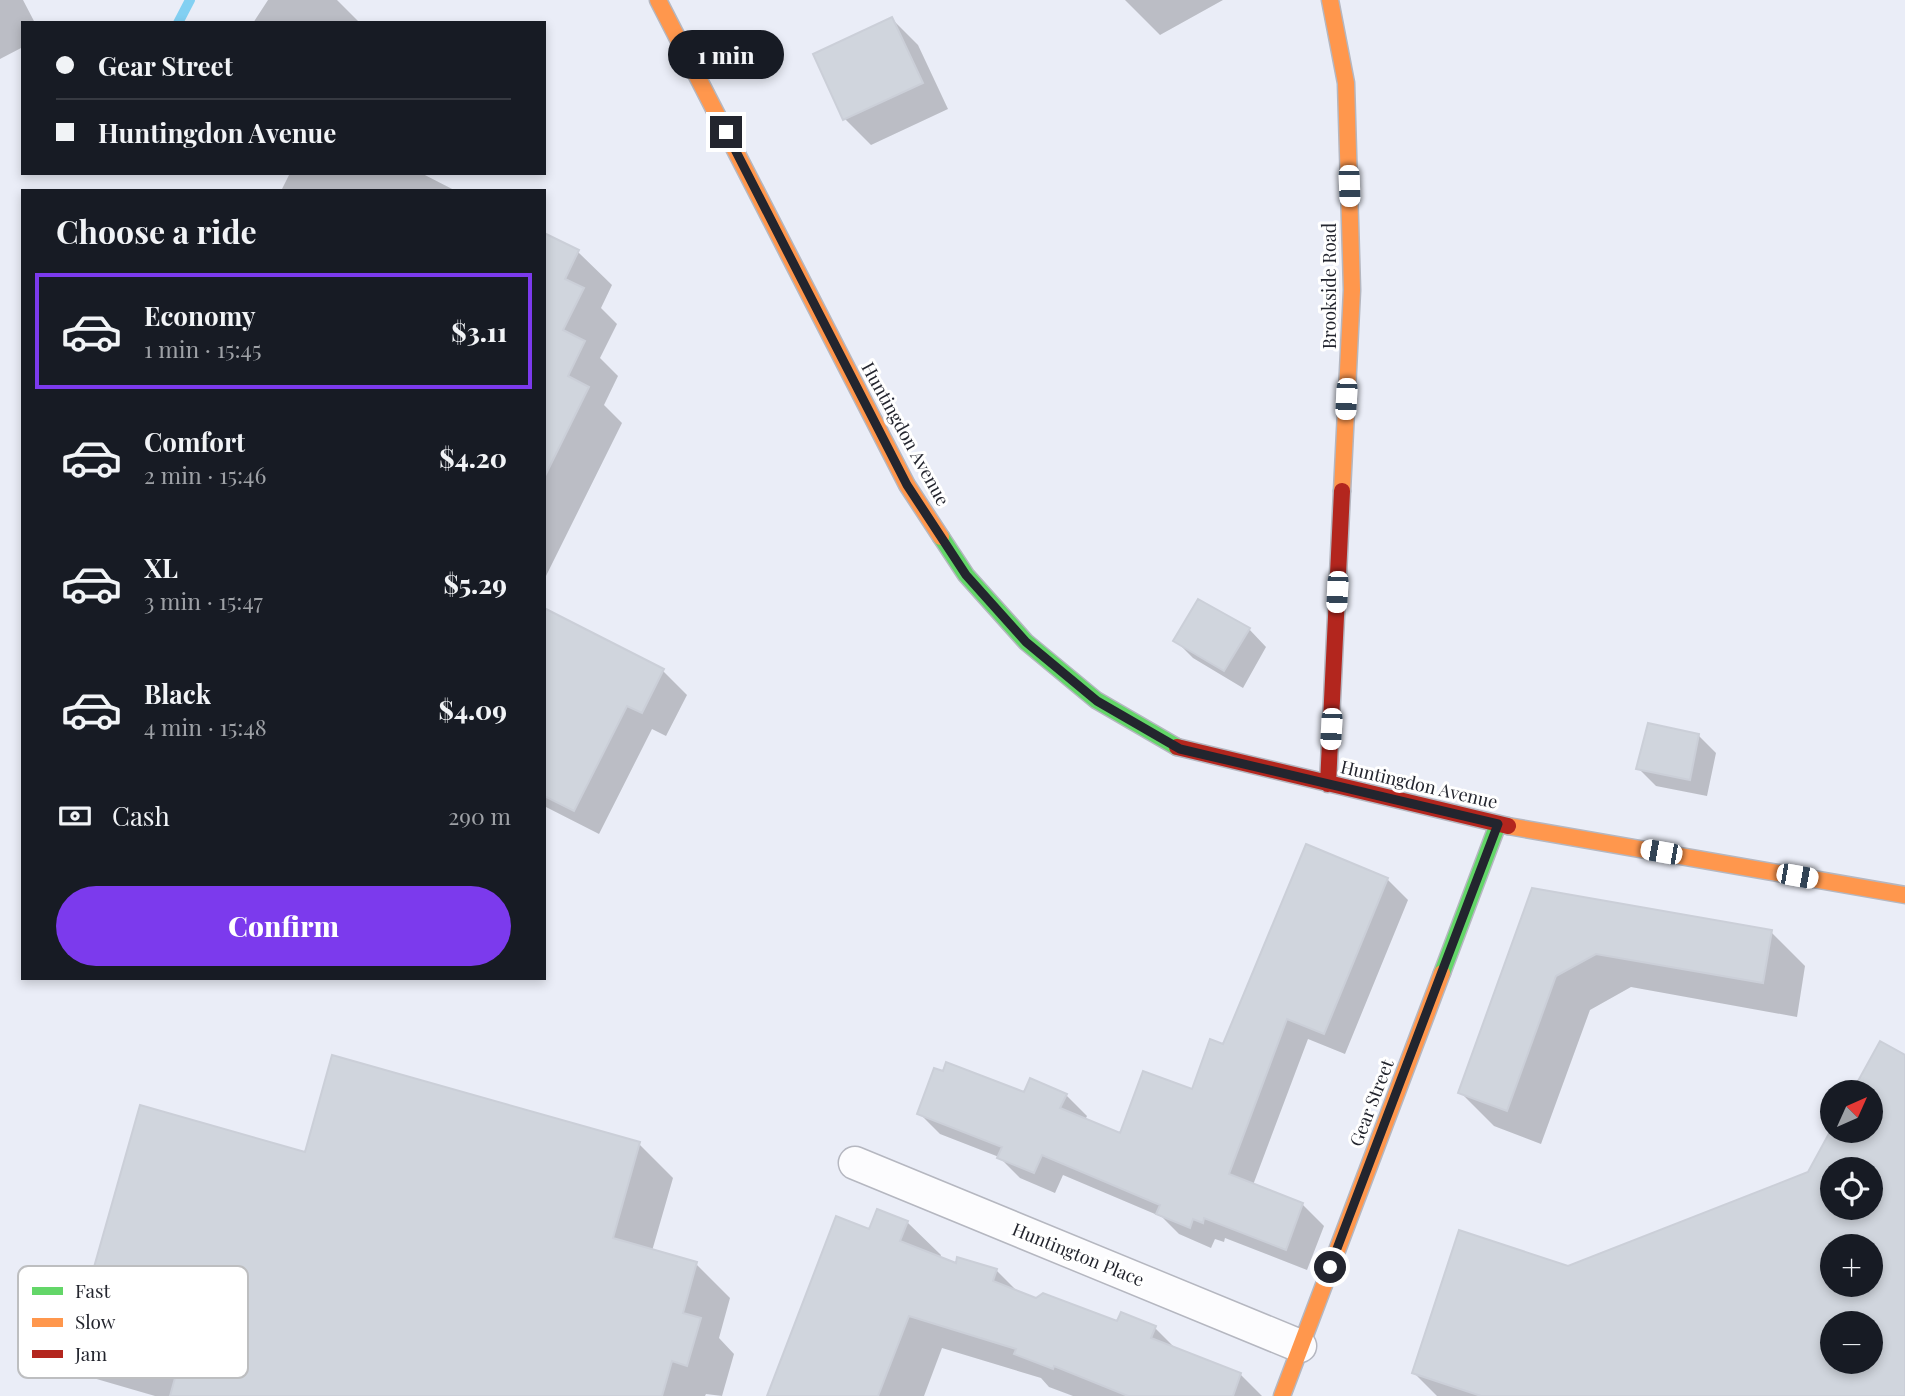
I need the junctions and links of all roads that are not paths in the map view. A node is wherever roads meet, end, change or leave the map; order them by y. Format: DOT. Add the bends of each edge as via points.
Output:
graph roads {
  1 [pos="658,0"];
  2 [pos="1330,0"];
  3 [pos="1328,783"];
  4 [pos="1498,824"];
  5 [pos="1905,895"];
  6 [pos="855,1163"];
  7 [pos="1300,1346"];
  8 [pos="1282,1396"];
  1 -- 3 [label="main road, Huntingdon Avenue" via="907,485 966,575 1026,642 1097,701 1180,749"];
  2 -- 3 [label="main road, Brookside Road" via="1346,83 1352,290"];
  3 -- 4 [label="main road, Huntingdon Avenue"];
  4 -- 5 [label="main road, Huntingdon Avenue"];
  4 -- 7 [label="main road, Gear Street"];
  6 -- 7 [label="street, Huntington Place"];
  7 -- 8 [label="main road, Gear Street"];
}
